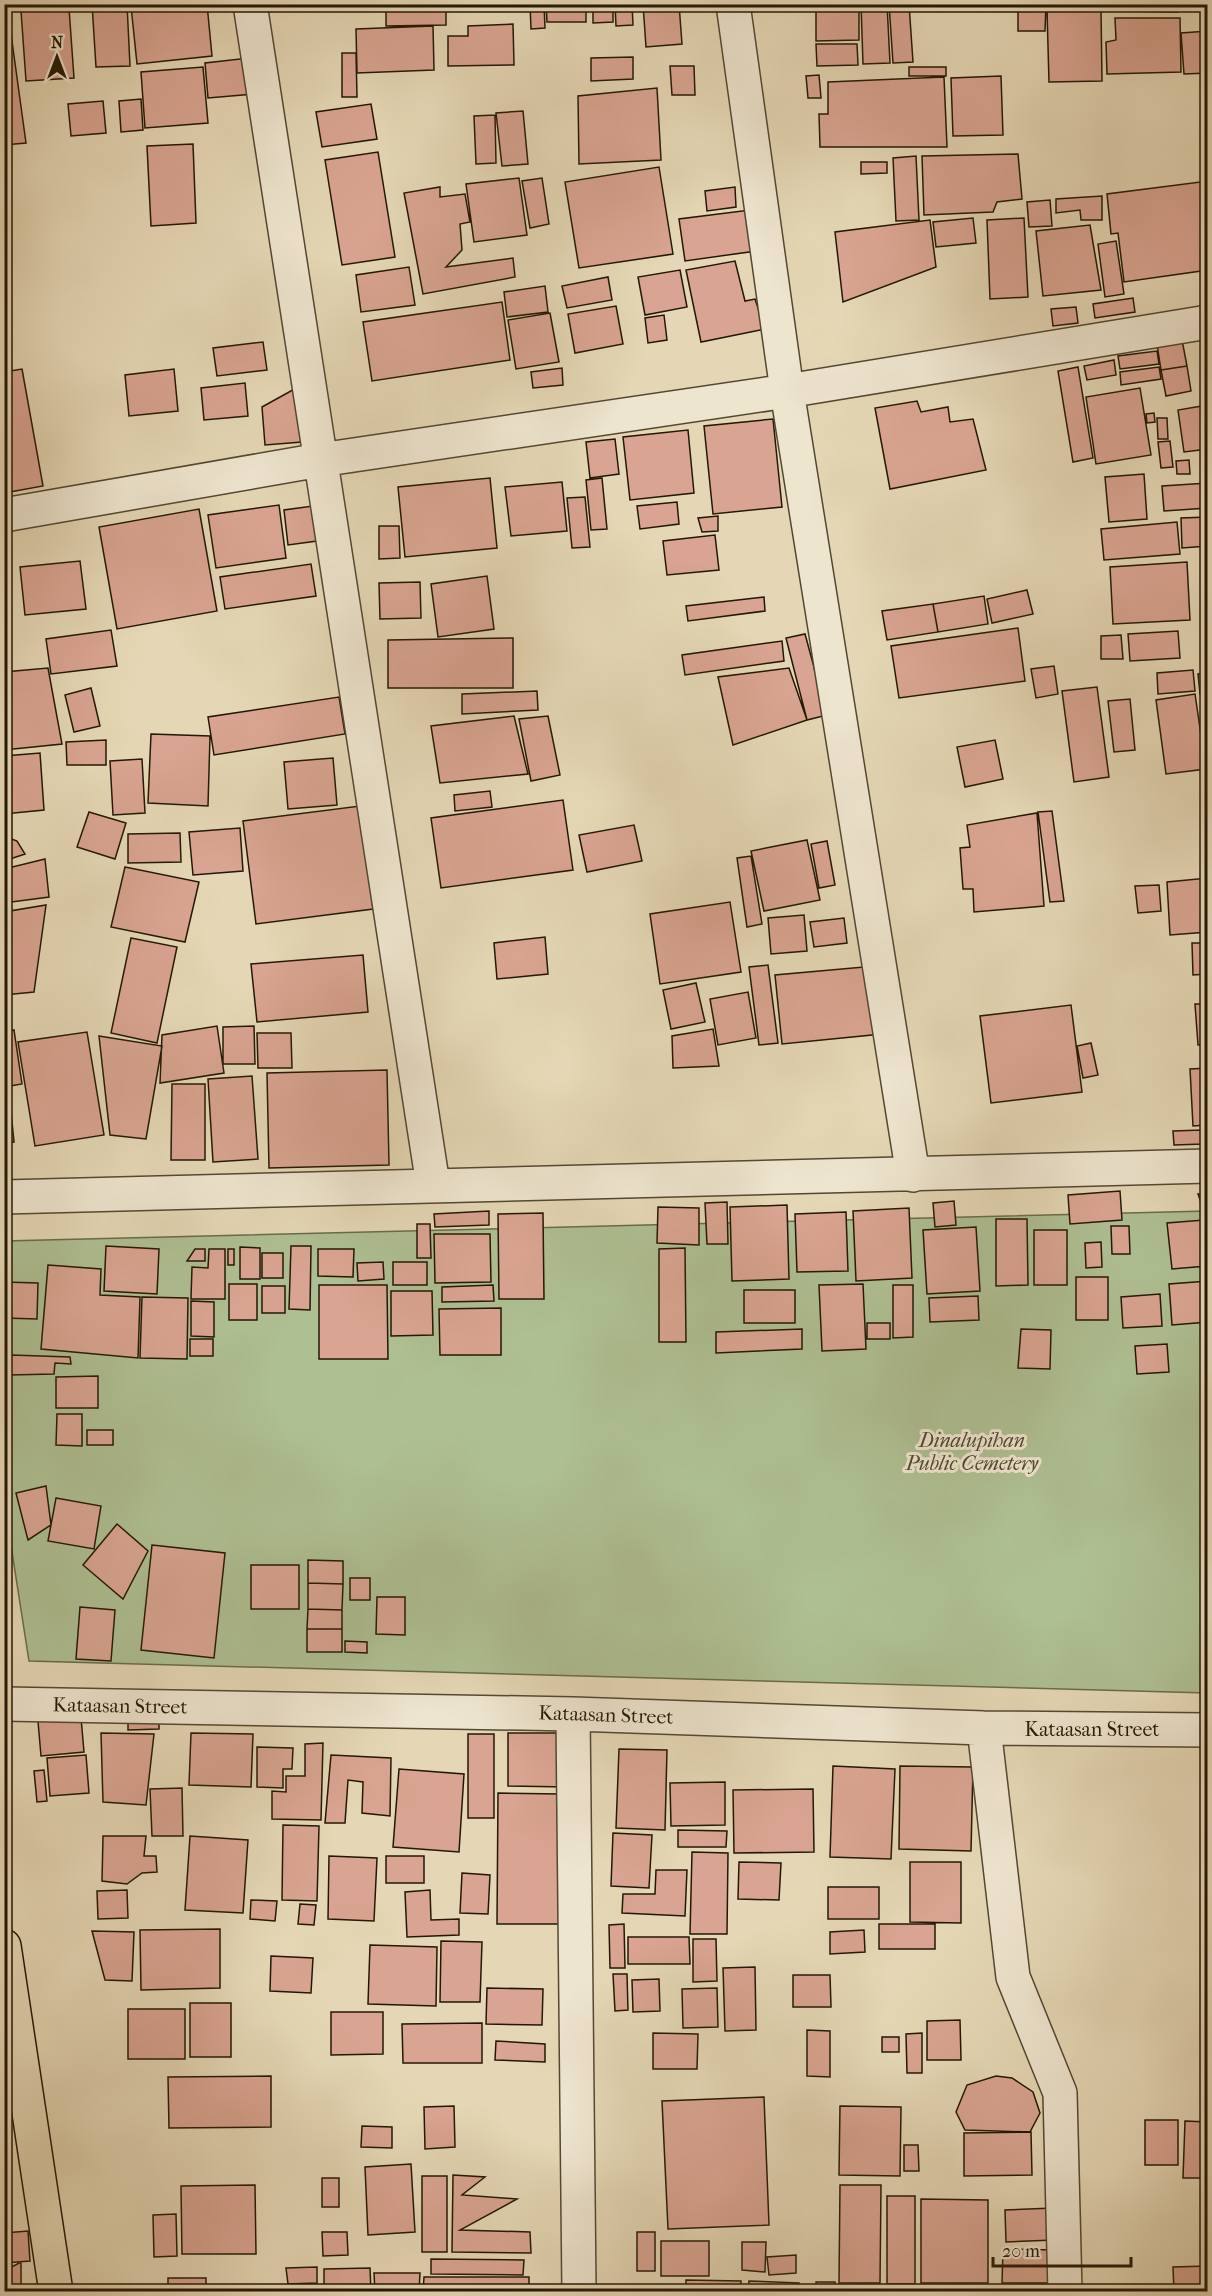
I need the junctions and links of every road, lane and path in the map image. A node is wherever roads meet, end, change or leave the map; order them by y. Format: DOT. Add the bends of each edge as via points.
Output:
graph roads {
  1 [pos="250,4"];
  2 [pos="733,4"];
  3 [pos="1208,322"];
  4 [pos="787,392"];
  5 [pos="320,460"];
  6 [pos="4,515"];
  7 [pos="1208,1166"];
  8 [pos="913,1175"];
  9 [pos="433,1185"];
  10 [pos="4,1197"];
  11 [pos="4,1704"];
  12 [pos="573,1714"];
  13 [pos="984,1728"];
  14 [pos="1208,1730"];
  15 [pos="4,1946"];
  16 [pos="15,2094"];
  17 [pos="56,2292"];
  18 [pos="579,2292"];
  19 [pos="1065,2292"];
  1 -- 5 [label="street"];
  2 -- 4 [label="street"];
  3 -- 4 [label="street"];
  4 -- 5 [label="street"];
  4 -- 8 [label="street"];
  5 -- 6 [label="street"];
  5 -- 9 [label="street"];
  7 -- 8 [label="street"];
  8 -- 9 [label="street"];
  9 -- 10 [label="street"];
  11 -- 12 [label="street, Kataasan Street"];
  12 -- 13 [label="street, Kataasan Street"];
  12 -- 18 [label="street"];
  13 -- 14 [label="street, Kataasan Street"];
  13 -- 19 [label="street" via="1013,1977 1060,2093"];
  15 -- 16 [label="main road"];
  16 -- 17 [label="main road"];
}
